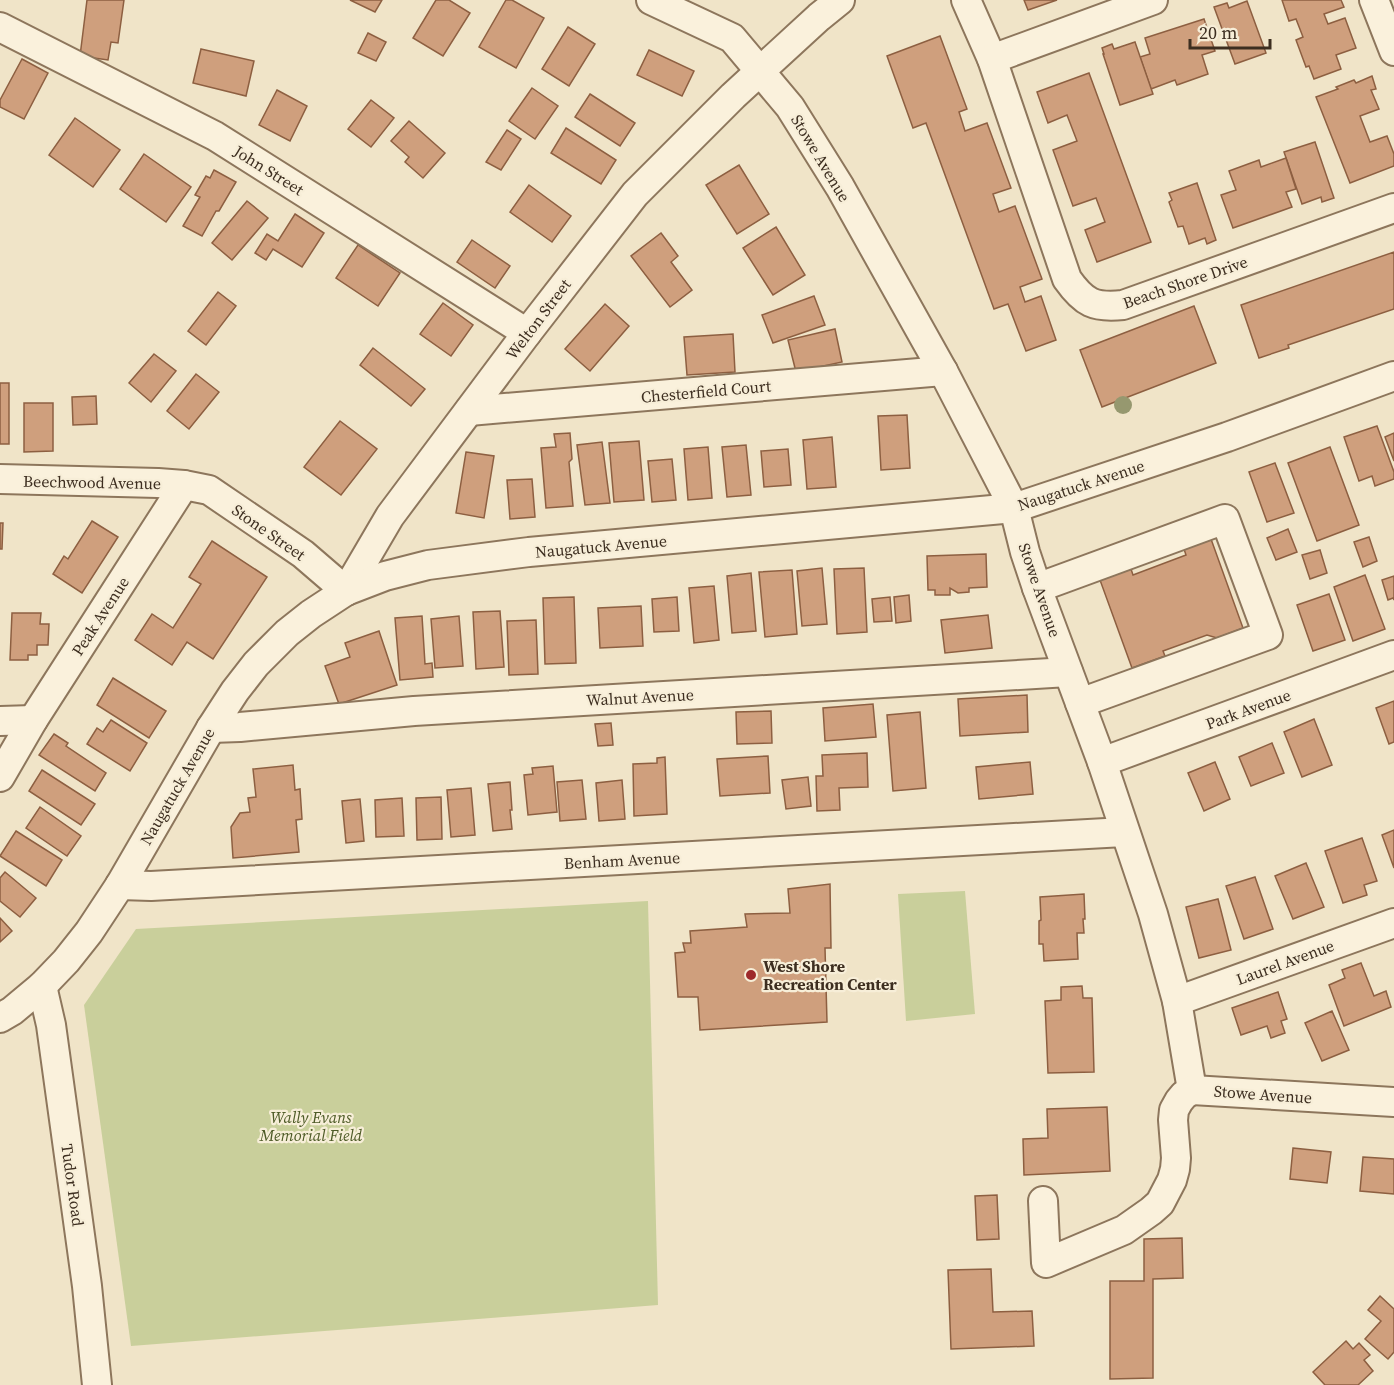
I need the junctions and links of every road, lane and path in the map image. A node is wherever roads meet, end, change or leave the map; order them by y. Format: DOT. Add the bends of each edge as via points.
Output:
graph roads {
  1 [pos="651,0"];
  2 [pos="840,0"];
  3 [pos="966,0"];
  4 [pos="1153,0"];
  5 [pos="1374,0"];
  6 [pos="0,27"];
  7 [pos="1394,51"];
  8 [pos="992,59"];
  9 [pos="760,71"];
  10 [pos="1394,208"];
  11 [pos="527,333"];
  12 [pos="943,371"];
  13 [pos="1394,376"];
  14 [pos="469,411"];
  15 [pos="0,479"];
  16 [pos="184,485"];
  17 [pos="1014,508"];
  18 [pos="1037,588"];
  19 [pos="346,591"];
  20 [pos="1394,655"];
  21 [pos="1068,672"];
  22 [pos="1080,703"];
  23 [pos="33,720"];
  24 [pos="0,721"];
  25 [pos="212,728"];
  26 [pos="1102,762"];
  27 [pos="0,777"];
  28 [pos="1124,832"];
  29 [pos="120,885"];
  30 [pos="1394,922"];
  31 [pos="42,986"];
  32 [pos="1177,1001"];
  33 [pos="0,1018"];
  34 [pos="1192,1090"];
  35 [pos="1394,1102"];
  36 [pos="1043,1201"];
  37 [pos="97,1385"];
  1 -- 9 [label="street, Stowe Avenue" via="732,38"];
  2 -- 9 [label="street, Welton Street"];
  3 -- 8 [label="street, Beach Shore Drive"];
  4 -- 8 [label="street"];
  5 -- 7 [label="street"];
  6 -- 11 [label="street, John Street" via="215,136"];
  8 -- 10 [label="street, Beach Shore Drive" via="1067,279 1077,293 1093,304 1123,305"];
  9 -- 11 [label="street, Welton Street" via="635,194"];
  9 -- 12 [label="street, Stowe Avenue" via="790,107 840,187"];
  11 -- 14 [label="street, Welton Street"];
  12 -- 14 [label="street, Chesterfield Court"];
  12 -- 17 [label="street, Stowe Avenue"];
  13 -- 17 [label="street, Naugatuck Avenue"];
  14 -- 19 [label="street, Welton Street" via="390,516"];
  15 -- 16 [label="street, Beechwood Avenue"];
  16 -- 19 [label="street, Stone Street" via="209,490 303,554"];
  16 -- 23 [label="street, Peak Avenue"];
  17 -- 18 [label="street, Stowe Avenue"];
  17 -- 19 [label="street, Naugatuck Avenue" via="529,552 428,565"];
  18 -- 21 [label="street, Stowe Avenue"];
  18 -- 22 [label="street" via="1225,519 1268,634"];
  19 -- 25 [label="street, Naugatuck Avenue" via="287,633 256,664"];
  20 -- 26 [label="street, Park Avenue"];
  21 -- 22 [label="street, Stowe Avenue"];
  21 -- 25 [label="street, Walnut Avenue" via="414,711"];
  22 -- 26 [label="street, Stowe Avenue"];
  23 -- 24 [label="street"];
  23 -- 27 [label="street, Peak Avenue"];
  25 -- 29 [label="street, Naugatuck Avenue"];
  26 -- 28 [label="street, Stowe Avenue"];
  28 -- 29 [label="street, Benham Avenue"];
  28 -- 32 [label="street, Stowe Avenue"];
  29 -- 31 [label="street, Naugatuck Avenue" via="89,932"];
  30 -- 32 [label="street, Laurel Avenue"];
  31 -- 33 [label="street, Naugatuck Avenue"];
  31 -- 37 [label="street, Tudor Road" via="51,1025 87,1286"];
  32 -- 34 [label="street, Stowe Avenue"];
  34 -- 35 [label="street, Stowe Avenue"];
  34 -- 36 [label="street" via="1174,1110 1175,1169 1167,1192 1151,1211 1124,1230 1046,1263"];
}
